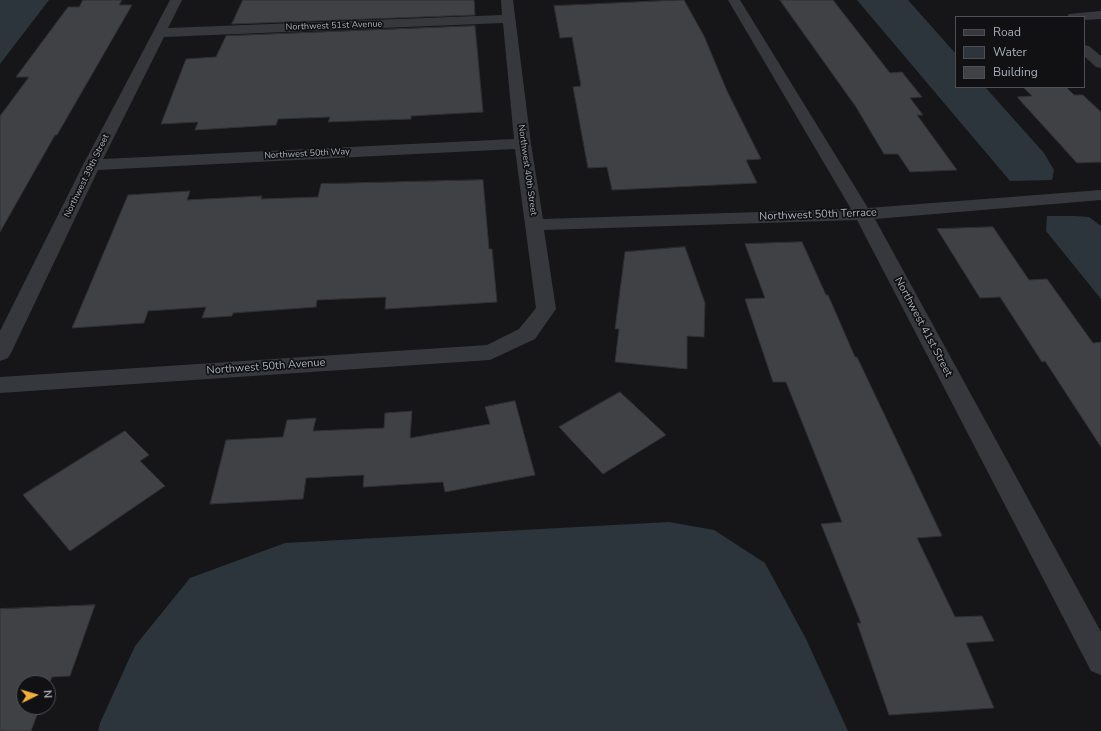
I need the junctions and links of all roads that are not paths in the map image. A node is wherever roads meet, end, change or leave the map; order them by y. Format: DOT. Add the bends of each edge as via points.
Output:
graph roads {
  1 [pos="176,0"];
  2 [pos="507,0"];
  3 [pos="734,0"];
  4 [pos="1101,15"];
  5 [pos="1085,16"];
  6 [pos="509,19"];
  7 [pos="158,33"];
  8 [pos="1085,49"];
  9 [pos="1101,64"];
  10 [pos="523,144"];
  11 [pos="92,165"];
  12 [pos="1101,195"];
  13 [pos="863,214"];
  14 [pos="534,226"];
  15 [pos="527,334"];
  16 [pos="0,353"];
  17 [pos="0,385"];
  18 [pos="1101,661"];
  1 -- 7 [label="street, Northwest 39th Street"];
  2 -- 6 [label="street, Northwest 40th Street"];
  3 -- 13 [label="street, Northwest 41st Street"];
  4 -- 5 [label="street"];
  6 -- 7 [label="street, Northwest 51st Avenue"];
  6 -- 10 [label="street, Northwest 40th Street"];
  7 -- 11 [label="street, Northwest 39th Street"];
  8 -- 9 [label="street"];
  10 -- 11 [label="street, Northwest 50th Way"];
  10 -- 14 [label="street, Northwest 40th Street"];
  11 -- 16 [label="street, Northwest 39th Street"];
  12 -- 13 [label="street, Northwest 50th Terrace"];
  13 -- 14 [label="street, Northwest 50th Terrace"];
  13 -- 18 [label="street, Northwest 41st Street"];
  14 -- 15 [label="street, Northwest 40th Street" via="546,310"];
  15 -- 17 [label="street, Northwest 50th Avenue" via="490,352"];
}
